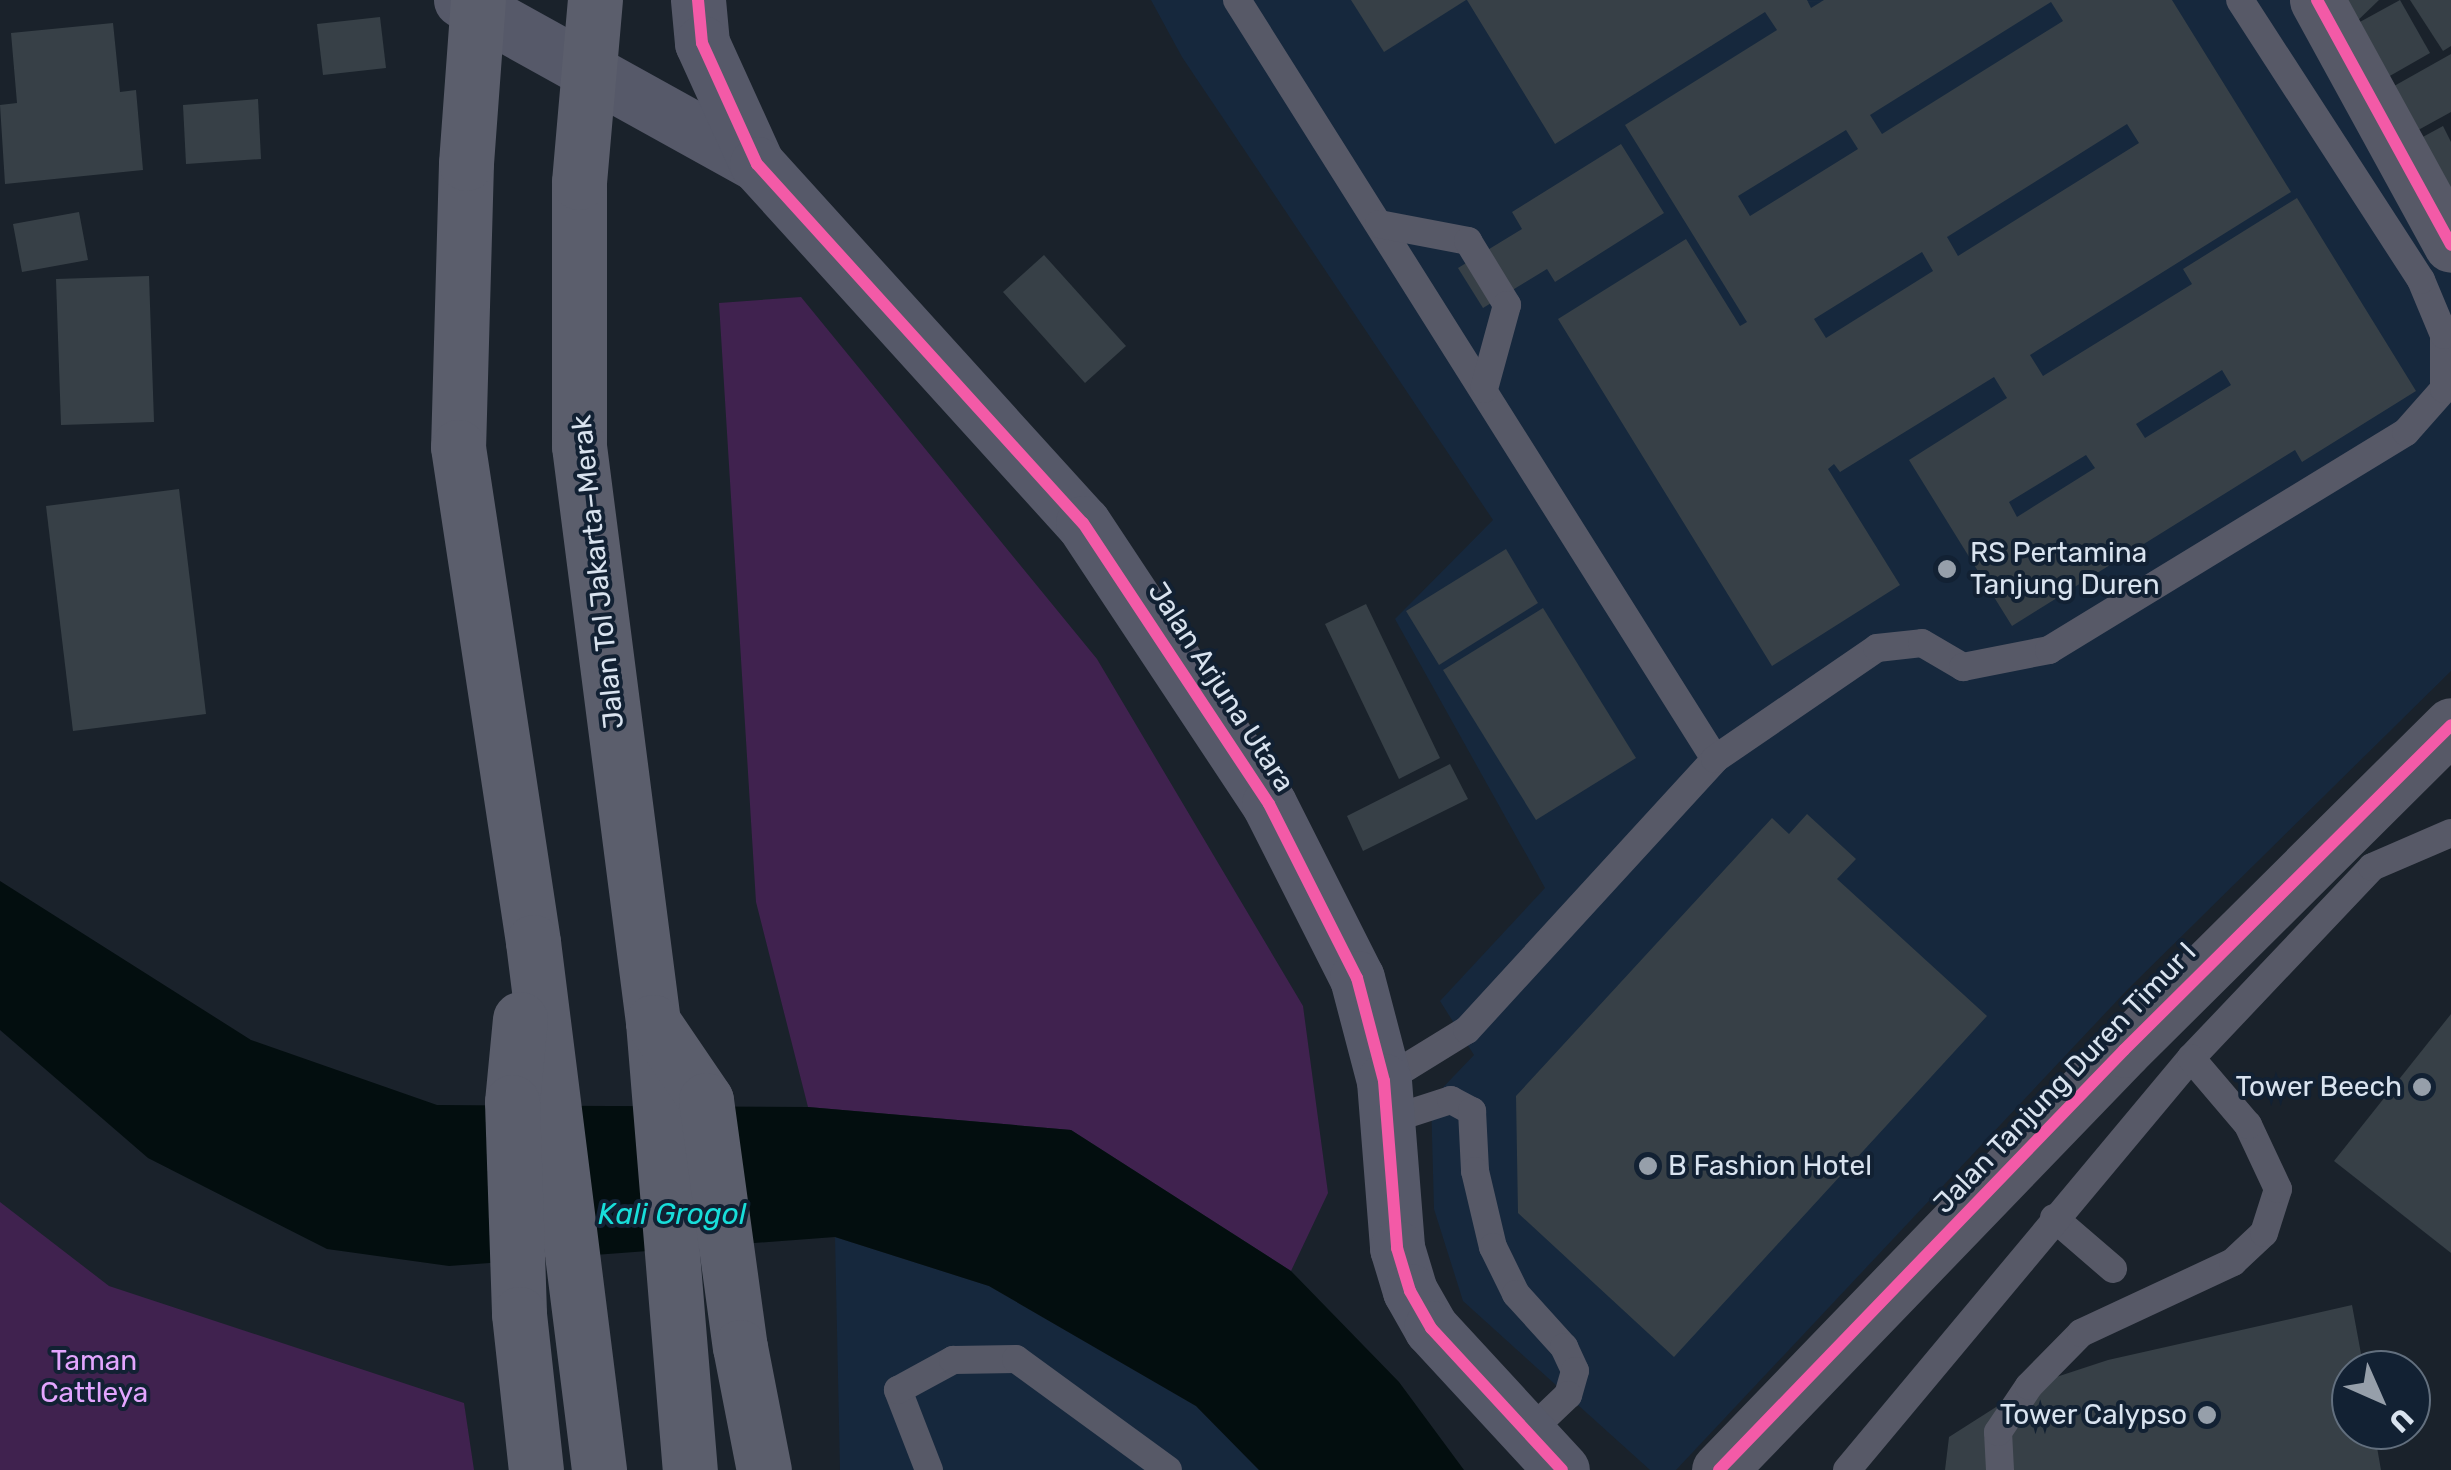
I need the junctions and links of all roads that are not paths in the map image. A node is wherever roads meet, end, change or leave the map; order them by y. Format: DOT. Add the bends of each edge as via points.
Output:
graph roads {
  1 [pos="460,0"];
  2 [pos="478,0"];
  3 [pos="595,0"];
  4 [pos="698,0"];
  5 [pos="1237,0"];
  6 [pos="2240,0"];
  7 [pos="2316,0"];
  8 [pos="757,164"];
  9 [pos="1379,224"];
  10 [pos="2451,244"];
  11 [pos="1484,389"];
  12 [pos="2451,725"];
  13 [pos="1715,759"];
  14 [pos="2451,833"];
  15 [pos="2191,1058"];
  16 [pos="530,1089"];
  17 [pos="680,1100"];
  18 [pos="1386,1100"];
  19 [pos="2054,1218"];
  20 [pos="2112,1269"];
  21 [pos="1545,1452"];
  22 [pos="536,1470"];
  23 [pos="599,1470"];
  24 [pos="690,1470"];
  25 [pos="764,1470"];
  26 [pos="929,1470"];
  27 [pos="1168,1470"];
  28 [pos="1720,1470"];
  29 [pos="1847,1470"];
  30 [pos="2000,1470"];
  1 -- 8 [label="main road"];
  2 -- 16 [label="highway, bridge" via="458,447 533,942"];
  3 -- 17 [label="highway, Jalan Tol Jakarta–Merak, bridge" via="579,182 579,446 653,1022"];
  4 -- 8 [label="main road, Jalan Arjuna Utara" via="708,58"];
  5 -- 9 [label="lane"];
  6 -- 13 [label="lane" via="2421,280 2444,335 2444,389 2406,432 2049,650 1962,668 1922,643 1877,648"];
  7 -- 10 [label="street"];
  8 -- 18 [label="main road, Jalan Arjuna Utara" via="1083,523 1180,664 1269,804 1357,978"];
  9 -- 11 [label="lane"];
  9 -- 11 [label="lane" via="1468,241 1507,305"];
  11 -- 13 [label="lane"];
  12 -- 28 [label="street, Jalan Tanjung Duren Timur I" via="2124,1050"];
  13 -- 18 [label="lane" via="1467,1030"];
  14 -- 15 [label="lane" via="2372,867"];
  15 -- 19 [label="lane"];
  15 -- 30 [label="lane" via="2248,1125 2278,1189 2264,1233 2233,1262 2081,1333 2029,1386 1998,1432"];
  16 -- 22 [label="highway" via="519,1314"];
  16 -- 23 [label="highway" via="582,1324"];
  17 -- 24 [label="highway" via="676,1348"];
  17 -- 25 [label="highway"];
  18 -- 21 [label="main road, Jalan Arjuna Utara" via="1397,1248 1410,1291 1431,1328"];
  18 -- 21 [label="lane" via="1451,1100 1472,1111 1475,1171 1493,1248 1516,1294 1564,1347 1574,1371"];
  19 -- 20 [label="lane"];
  19 -- 29 [label="lane"];
  26 -- 27 [label="lane" via="898,1390 952,1360 1016,1359"];
}
